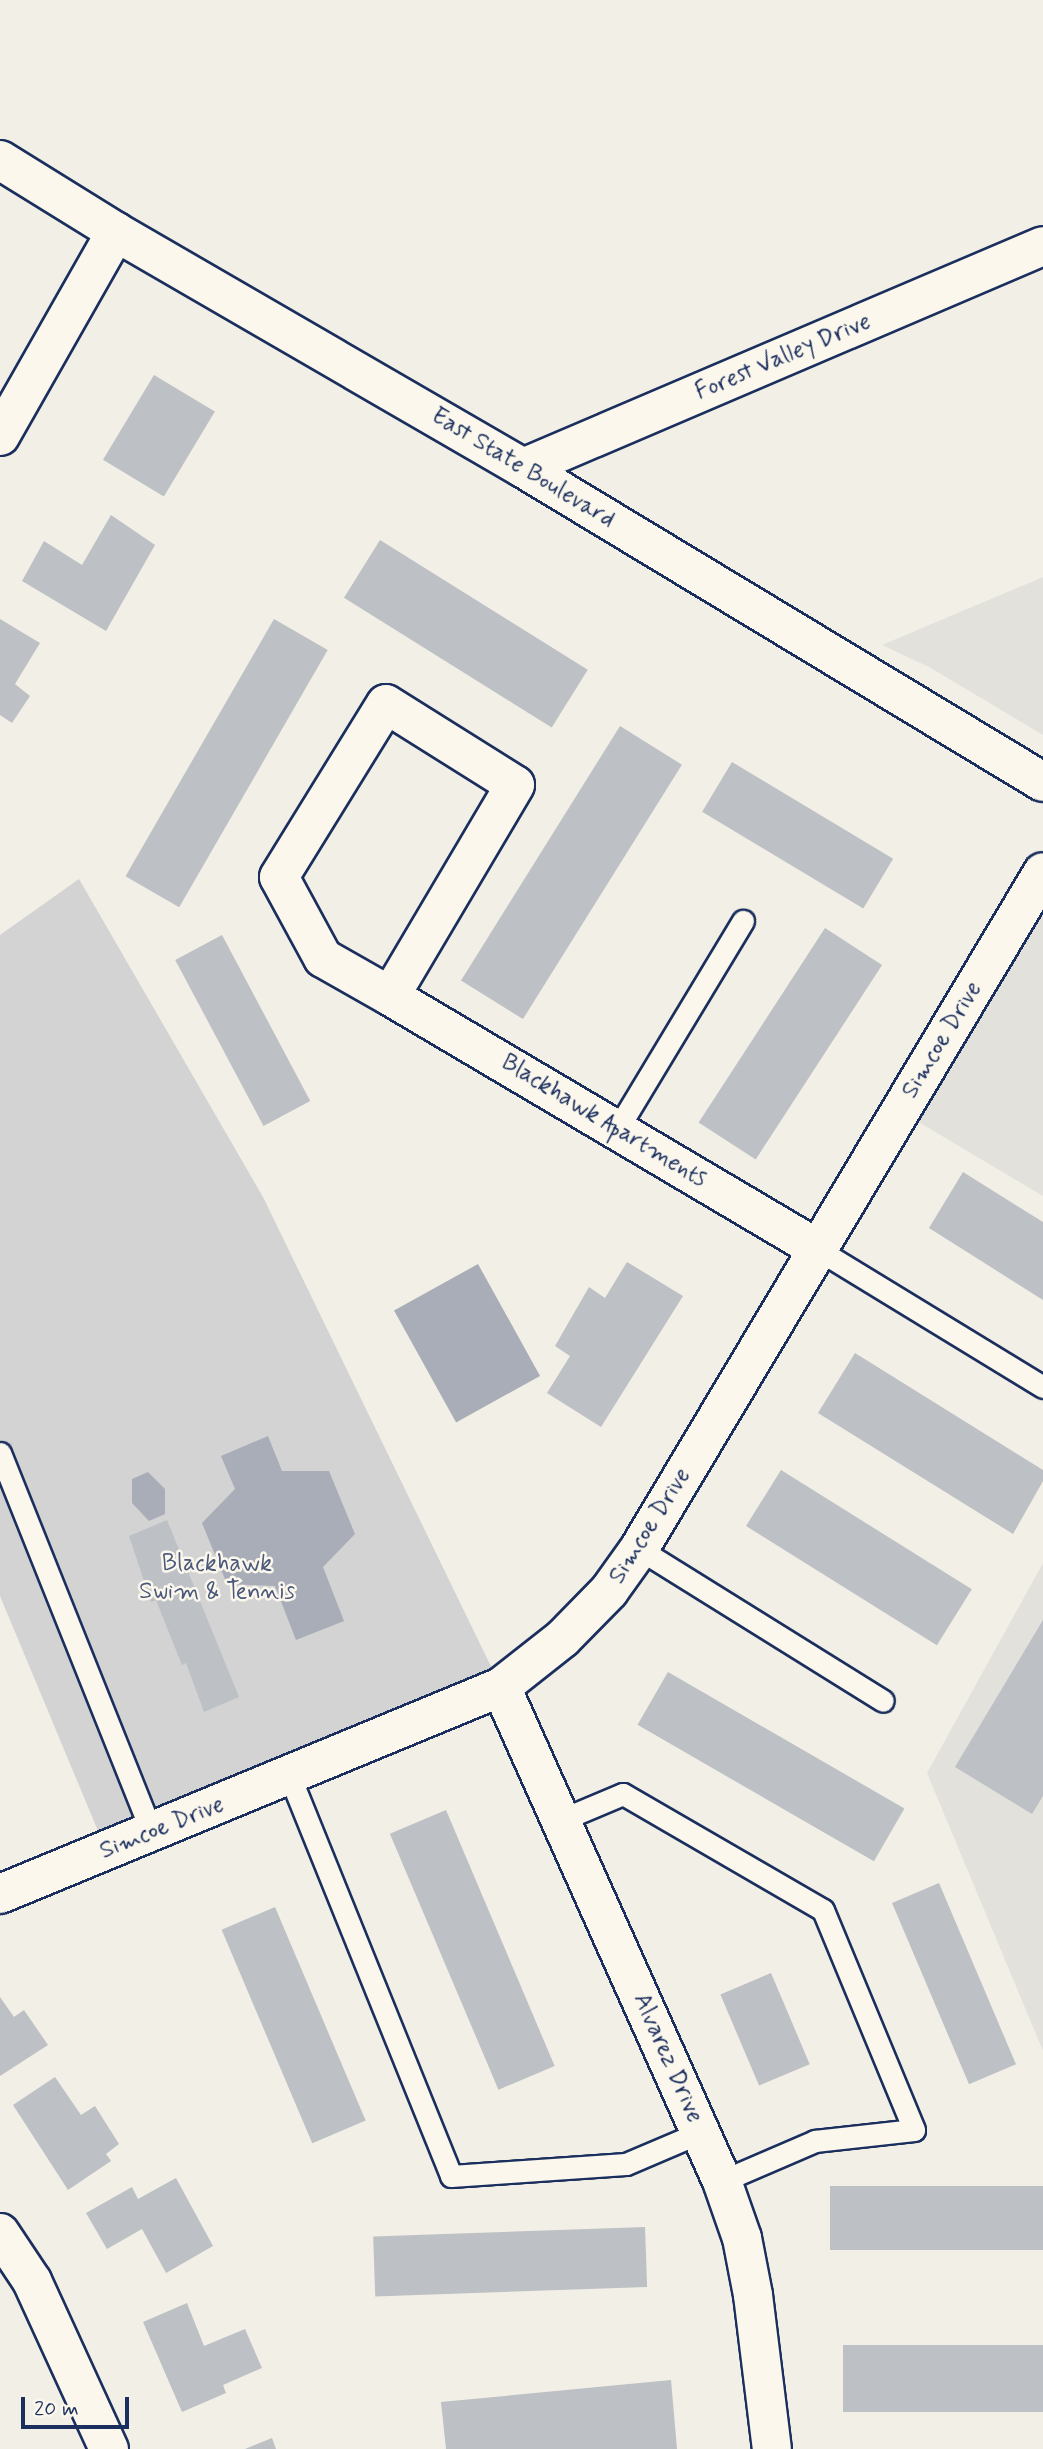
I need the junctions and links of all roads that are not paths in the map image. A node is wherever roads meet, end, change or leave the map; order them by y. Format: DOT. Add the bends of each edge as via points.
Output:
graph roads {
  1 [pos="0,160"];
  2 [pos="116,232"];
  3 [pos="1043,246"];
  4 [pos="0,436"];
  5 [pos="523,468"];
  6 [pos="1043,782"];
  7 [pos="1043,872"];
  8 [pos="743,921"];
  9 [pos="390,996"];
  10 [pos="618,1128"];
  11 [pos="817,1249"];
  12 [pos="1043,1387"];
  13 [pos="0,1453"];
  14 [pos="639,1549"];
  15 [pos="501,1686"];
  16 [pos="883,1701"];
  17 [pos="290,1777"];
  18 [pos="561,1820"];
  19 [pos="151,1831"];
  20 [pos="0,1894"];
  21 [pos="701,2132"];
  22 [pos="722,2181"];
  23 [pos="0,2233"];
  24 [pos="108,2449"];
  25 [pos="772,2449"];
  1 -- 2 [label="street, East State Boulevard"];
  2 -- 4 [label="street"];
  2 -- 5 [label="street, East State Boulevard"];
  3 -- 5 [label="street, Forest Valley Drive"];
  5 -- 6 [label="street, East State Boulevard"];
  7 -- 11 [label="street, Simcoe Drive"];
  8 -- 10 [label="lane"];
  9 -- 9 [label="street, Blackhawk Apartments" via="323,958 279,877 386,704 515,785"];
  9 -- 10 [label="street, Blackhawk Apartments"];
  10 -- 11 [label="street, Blackhawk Apartments"];
  11 -- 12 [label="lane"];
  11 -- 14 [label="street, Simcoe Drive"];
  13 -- 19 [label="lane"];
  14 -- 15 [label="street, Simcoe Drive" via="609,1591 563,1638"];
  14 -- 16 [label="lane"];
  15 -- 17 [label="street, Simcoe Drive"];
  15 -- 18 [label="street, Alvarez Drive"];
  17 -- 19 [label="street, Simcoe Drive"];
  17 -- 21 [label="lane" via="451,2176 626,2164"];
  18 -- 21 [label="street, Alvarez Drive"];
  18 -- 22 [label="lane" via="623,1794 823,1910 914,2130 814,2141"];
  19 -- 20 [label="street, Simcoe Drive"];
  21 -- 22 [label="street, Alvarez Drive"];
  22 -- 25 [label="street, Alvarez Drive" via="742,2238 751,2284"];
  23 -- 24 [label="street" via="32,2281"];
}
